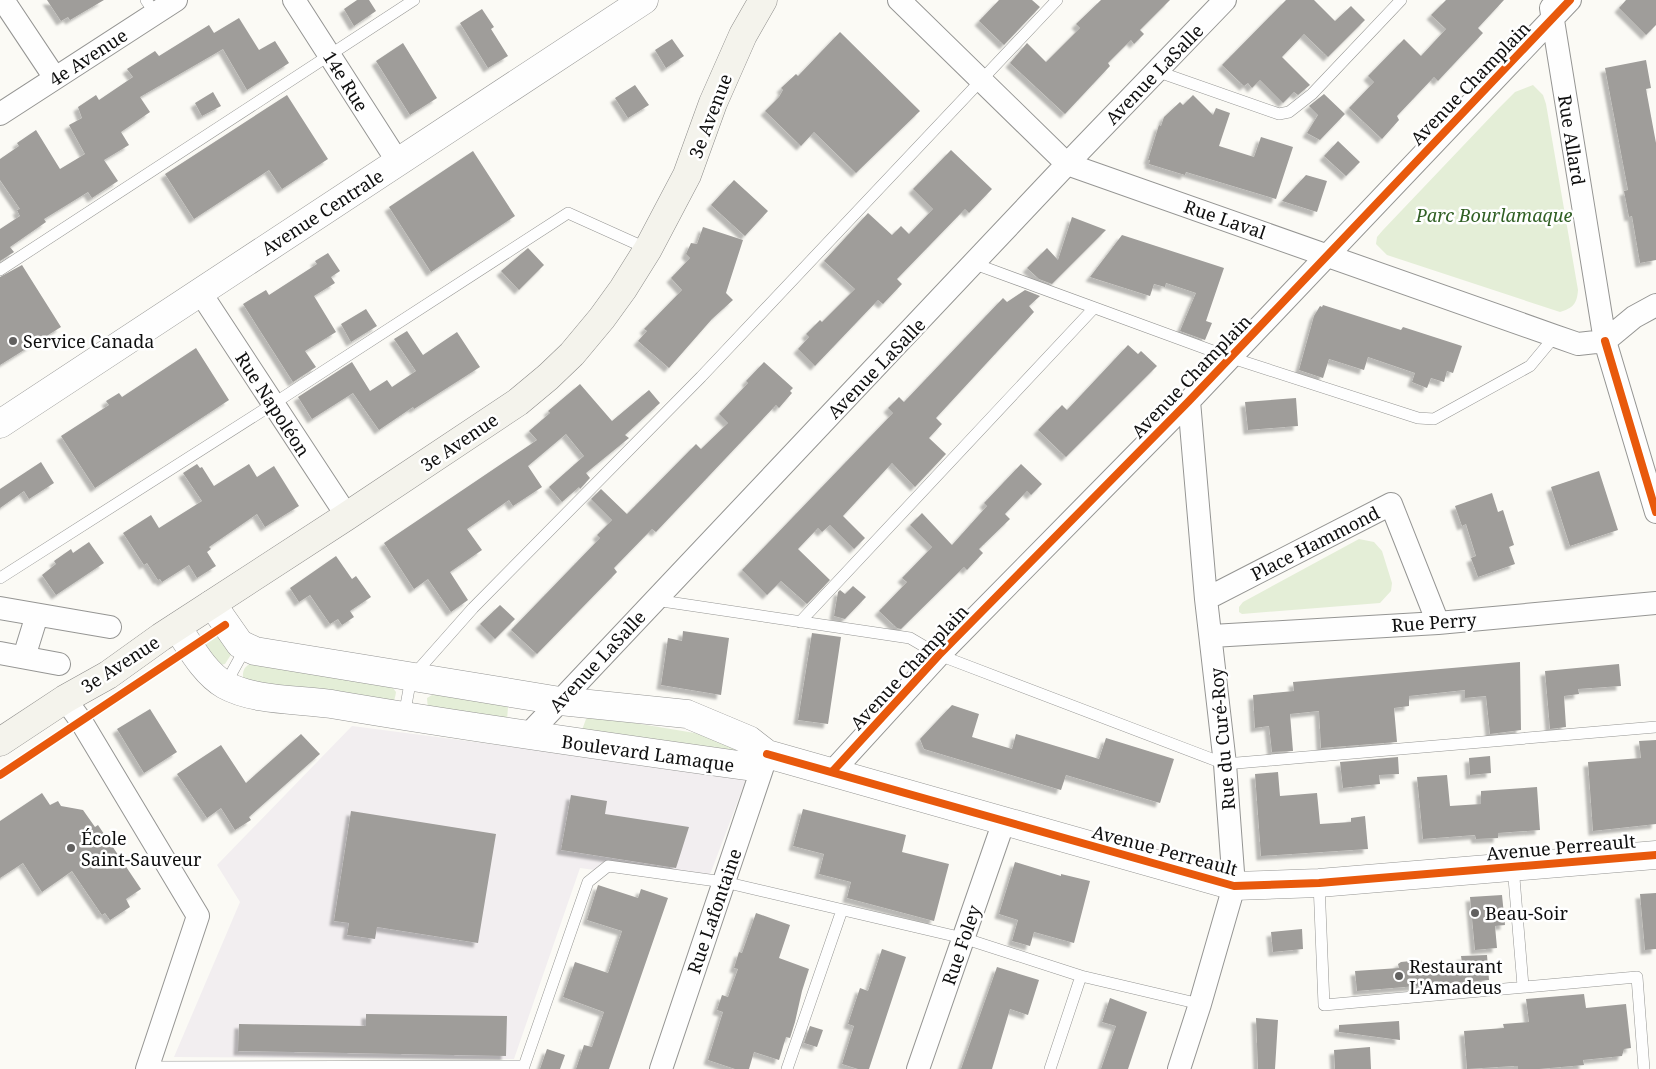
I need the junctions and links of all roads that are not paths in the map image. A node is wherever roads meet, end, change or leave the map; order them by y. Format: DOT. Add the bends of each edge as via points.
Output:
graph roads {
  1 [pos="3,0"];
  2 [pos="176,0"];
  3 [pos="294,0"];
  4 [pos="414,0"];
  5 [pos="644,0"];
  6 [pos="763,0"];
  7 [pos="899,0"];
  8 [pos="1057,0"];
  9 [pos="1225,0"];
  10 [pos="1401,0"];
  11 [pos="1570,0"];
  12 [pos="150,7"];
  13 [pos="1551,9"];
  14 [pos="330,56"];
  15 [pos="1156,72"];
  16 [pos="55,78"];
  17 [pos="980,81"];
  18 [pos="0,114"];
  19 [pos="398,162"];
  20 [pos="1067,164"];
  21 [pos="648,249"];
  22 [pos="1327,255"];
  23 [pos="975,264"];
  24 [pos="0,270"];
  25 [pos="200,292"];
  26 [pos="1656,305"];
  27 [pos="1094,308"];
  28 [pos="1555,336"];
  29 [pos="1605,341"];
  30 [pos="1229,357"];
  31 [pos="1189,401"];
  32 [pos="274,404"];
  33 [pos="0,424"];
  34 [pos="1656,512"];
  35 [pos="347,516"];
  36 [pos="0,578"];
  37 [pos="1206,599"];
  38 [pos="655,600"];
  39 [pos="1656,603"];
  40 [pos="212,604"];
  41 [pos="0,608"];
  42 [pos="37,615"];
  43 [pos="800,622"];
  44 [pos="1438,623"];
  45 [pos="110,627"];
  46 [pos="177,627"];
  47 [pos="1212,636"];
  48 [pos="246,647"];
  49 [pos="0,653"];
  50 [pos="939,655"];
  51 [pos="24,657"];
  52 [pos="59,664"];
  53 [pos="411,678"];
  54 [pos="225,685"];
  55 [pos="65,699"];
  56 [pos="560,701"];
  57 [pos="404,716"];
  58 [pos="1656,727"];
  59 [pos="527,736"];
  60 [pos="0,742"];
  61 [pos="767,754"];
  62 [pos="1225,764"];
  63 [pos="832,772"];
  64 [pos="1004,821"];
  65 [pos="1656,855"];
  66 [pos="1513,866"];
  67 [pos="724,882"];
  68 [pos="1319,883"];
  69 [pos="1234,886"];
  70 [pos="842,910"];
  71 [pos="963,938"];
  72 [pos="1081,976"];
  73 [pos="1523,986"];
  74 [pos="1200,1004"];
  75 [pos="148,1068"];
  76 [pos="524,1068"];
  77 [pos="661,1069"];
  78 [pos="787,1069"];
  79 [pos="918,1069"];
  80 [pos="1050,1069"];
  81 [pos="1179,1069"];
  82 [pos="1644,1069"];
  1 -- 16 [label="street"];
  2 -- 12 [label="street, 4e Avenue"];
  3 -- 14 [label="street, 14e Rue"];
  4 -- 14 [label="lane"];
  5 -- 19 [label="street, Avenue Centrale"];
  6 -- 21 [label="main road, 3e Avenue" via="743,35 713,103 687,175"];
  7 -- 17 [label="street, Rue Laval"];
  8 -- 17 [label="lane"];
  9 -- 15 [label="street, Avenue LaSalle"];
  10 -- 15 [label="lane" via="1312,94 1289,112 1279,114"];
  11 -- 13 [label="street, Avenue Champlain"];
  12 -- 16 [label="street, 4e Avenue"];
  13 -- 22 [label="street, Avenue Champlain"];
  13 -- 29 [label="street, Rue Allard"];
  14 -- 19 [label="street, 14e Rue"];
  14 -- 24 [label="lane"];
  15 -- 20 [label="street, Avenue LaSalle"];
  16 -- 18 [label="street, 4e Avenue"];
  17 -- 20 [label="street, Rue Laval"];
  17 -- 53 [label="lane" via="701,377 473,608"];
  19 -- 25 [label="street, Avenue Centrale"];
  20 -- 22 [label="street, Rue Laval"];
  20 -- 23 [label="street, Avenue LaSalle"];
  21 -- 32 [label="lane" via="568,213"];
  21 -- 35 [label="main road, 3e Avenue" via="602,318 548,377 518,402"];
  22 -- 28 [label="street, Rue Laval"];
  22 -- 30 [label="street, Avenue Champlain"];
  23 -- 27 [label="lane"];
  23 -- 38 [label="street, Avenue LaSalle"];
  25 -- 32 [label="street, Rue Napoléon"];
  25 -- 33 [label="street, Avenue Centrale"];
  26 -- 29 [label="street" via="1634,317"];
  27 -- 30 [label="lane"];
  27 -- 43 [label="lane"];
  28 -- 29 [label="street, Rue Laval" via="1578,344"];
  28 -- 30 [label="lane" via="1530,366 1434,419 1418,418"];
  29 -- 34 [label="street, Rue Allard"];
  30 -- 31 [label="street, Avenue Champlain"];
  31 -- 37 [label="street, Rue du Curé-Roy"];
  31 -- 50 [label="street, Avenue Champlain"];
  32 -- 35 [label="street, Rue Napoléon"];
  32 -- 36 [label="lane"];
  35 -- 40 [label="main road, 3e Avenue"];
  37 -- 44 [label="street, Place Hammond" via="1391,504"];
  37 -- 47 [label="street, Rue du Curé-Roy"];
  38 -- 43 [label="lane"];
  38 -- 56 [label="street, Avenue LaSalle"];
  39 -- 44 [label="street, Rue Perry"];
  40 -- 46 [label="main road, 3e Avenue"];
  40 -- 48 [label="street, Boulevard Lamaque" via="228,629"];
  41 -- 42 [label="street"];
  42 -- 45 [label="street"];
  42 -- 51 [label="street"];
  43 -- 50 [label="lane" via="910,638"];
  44 -- 47 [label="street, Rue Perry"];
  46 -- 54 [label="street, Boulevard Lamaque" via="212,675"];
  46 -- 55 [label="main road, 3e Avenue" via="108,675"];
  47 -- 62 [label="street, Rue du Curé-Roy"];
  48 -- 53 [label="street, Boulevard Lamaque"];
  48 -- 54 [label="lane"];
  49 -- 51 [label="street"];
  50 -- 62 [label="lane"];
  50 -- 63 [label="street, Avenue Champlain"];
  51 -- 52 [label="street"];
  53 -- 56 [label="street, Boulevard Lamaque"];
  53 -- 57 [label="lane"];
  54 -- 57 [label="street, Boulevard Lamaque" via="248,694"];
  55 -- 60 [label="main road, 3e Avenue"];
  55 -- 75 [label="street" via="198,916"];
  56 -- 59 [label="street, Avenue LaSalle"];
  56 -- 61 [label="street, Boulevard Lamaque" via="687,714 750,740"];
  57 -- 59 [label="street, Boulevard Lamaque"];
  58 -- 62 [label="lane"];
  59 -- 61 [label="street, Boulevard Lamaque" via="746,766"];
  61 -- 63 [label="street, Avenue Perreault"];
  61 -- 67 [label="street, Rue Lafontaine"];
  62 -- 69 [label="street, Rue du Curé-Roy"];
  63 -- 64 [label="street, Avenue Perreault"];
  64 -- 69 [label="street, Avenue Perreault"];
  64 -- 71 [label="street, Rue Foley"];
  65 -- 66 [label="street, Avenue Perreault"];
  66 -- 68 [label="street, Avenue Perreault"];
  66 -- 73 [label="lane"];
  67 -- 70 [label="lane"];
  67 -- 76 [label="lane" via="608,866 588,882"];
  67 -- 77 [label="street, Rue Lafontaine"];
  68 -- 69 [label="street, Avenue Perreault"];
  68 -- 73 [label="lane" via="1324,1005"];
  69 -- 74 [label="street, Rue du Curé-Roy"];
  70 -- 71 [label="lane"];
  70 -- 78 [label="lane"];
  71 -- 72 [label="lane"];
  71 -- 79 [label="street, Rue Foley"];
  72 -- 74 [label="lane"];
  72 -- 80 [label="lane"];
  73 -- 82 [label="lane" via="1637,977"];
  74 -- 81 [label="street, Rue du Curé-Roy"];
  75 -- 76 [label="lane"];
}
